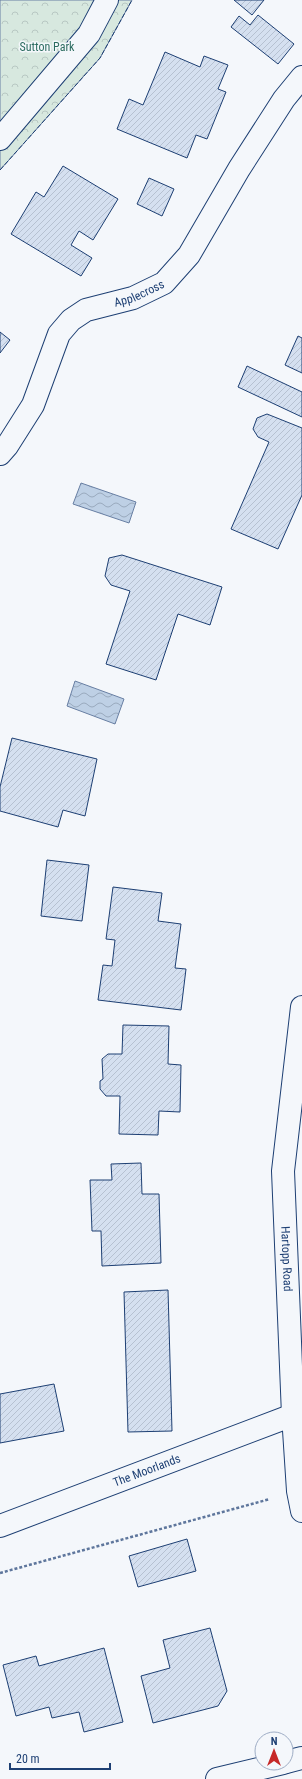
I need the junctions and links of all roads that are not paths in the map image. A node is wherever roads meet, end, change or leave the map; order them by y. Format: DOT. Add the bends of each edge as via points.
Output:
graph roads {
  1 [pos="107,0"];
  2 [pos="302,78"];
  3 [pos="0,139"];
  4 [pos="0,454"];
  5 [pos="302,1007"];
  6 [pos="293,1415"];
  7 [pos="300,1501"];
  8 [pos="0,1526"];
  9 [pos="254,1770"];
  10 [pos="217,1779"];
  1 -- 3 [label="street" via="89,34"];
  2 -- 4 [label="street, Applecross" via="284,99 189,255 164,283 133,298 86,310 63,329 33,405"];
  5 -- 6 [label="street, Hartopp Road" via="282,1171"];
  6 -- 7 [label="street, Hartopp Road"];
  6 -- 8 [label="street, The Moorlands"];
  9 -- 10 [label="street"];
}
